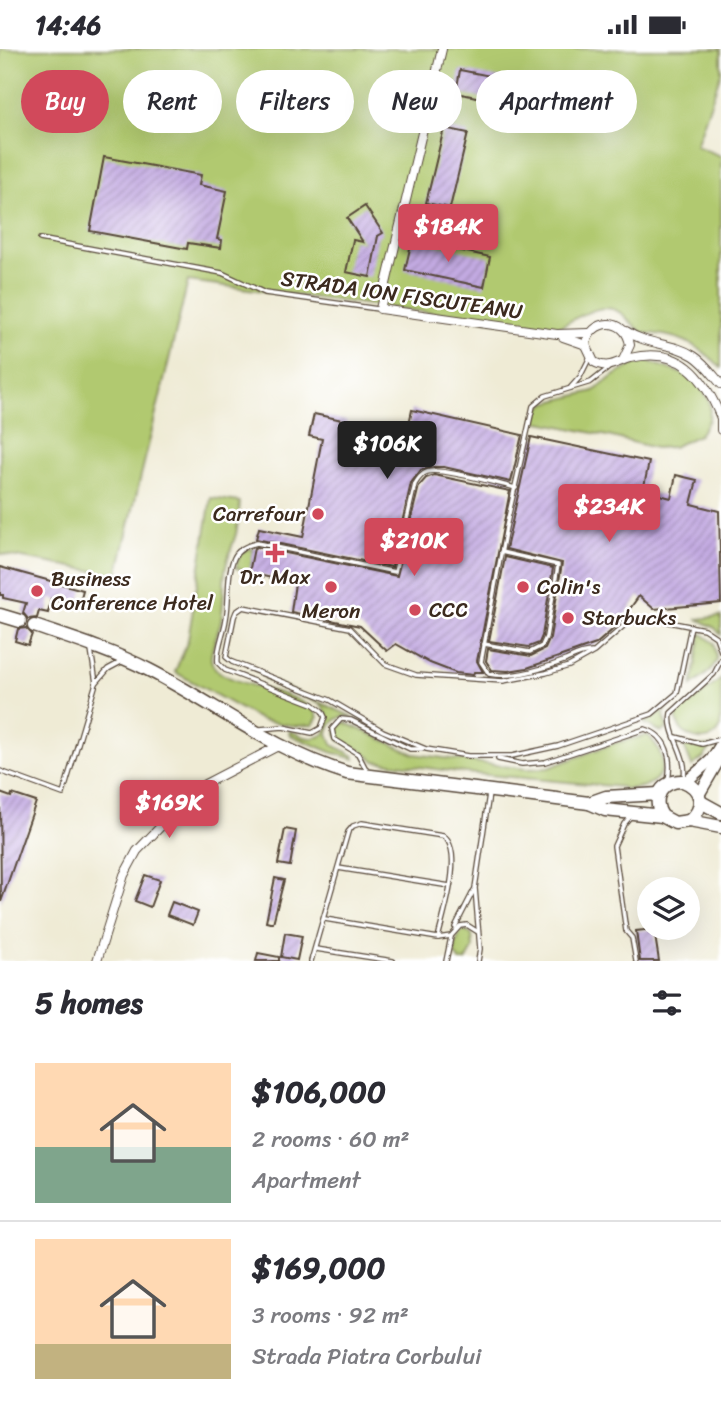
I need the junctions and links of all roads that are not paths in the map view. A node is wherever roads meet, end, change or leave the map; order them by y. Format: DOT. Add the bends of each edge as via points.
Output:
graph roads {
  1 [pos="442,49"];
  2 [pos="40,239"];
  3 [pos="380,309"];
  4 [pos="623,329"];
  5 [pos="589,333"];
  6 [pos="557,334"];
  7 [pos="586,345"];
  8 [pos="590,357"];
  9 [pos="623,360"];
  10 [pos="612,366"];
  11 [pos="721,384"];
  12 [pos="569,389"];
  13 [pos="721,417"];
  14 [pos="721,430"];
  15 [pos="516,488"];
  16 [pos="501,552"];
  17 [pos="0,615"];
  18 [pos="20,621"];
  19 [pos="34,626"];
  20 [pos="691,626"];
  21 [pos="484,644"];
  22 [pos="90,645"];
  23 [pos="721,651"];
  24 [pos="594,652"];
  25 [pos="125,659"];
  26 [pos="721,660"];
  27 [pos="96,683"];
  28 [pos="248,730"];
  29 [pos="674,736"];
  30 [pos="721,739"];
  31 [pos="721,744"];
  32 [pos="278,746"];
  33 [pos="426,749"];
  34 [pos="512,756"];
  35 [pos="489,757"];
  36 [pos="721,757"];
  37 [pos="516,762"];
  38 [pos="0,771"];
  39 [pos="369,776"];
  40 [pos="684,782"];
  41 [pos="663,789"];
  42 [pos="489,792"];
  43 [pos="700,799"];
  44 [pos="589,803"];
  45 [pos="634,813"];
  46 [pos="721,813"];
  47 [pos="662,816"];
  48 [pos="689,821"];
  49 [pos="721,827"];
  50 [pos="338,868"];
  51 [pos="450,886"];
  52 [pos="475,888"];
  53 [pos="325,919"];
  54 [pos="451,936"];
  55 [pos="438,938"];
  56 [pos="480,939"];
  57 [pos="316,949"];
  58 [pos="97,961"];
  59 [pos="311,961"];
  60 [pos="393,961"];
  61 [pos="446,961"];
  62 [pos="478,961"];
  63 [pos="636,961"];
  1 -- 3 [label="street"];
  2 -- 3 [label="lane, STRADA ION FISCUTEANU" via="222,273 265,293"];
  3 -- 6 [label="street, STRADA ION FISCUTEANU"];
  4 -- 5 [label="street" via="606,323"];
  4 -- 9 [label="street" via="630,345"];
  4 -- 11 [label="street" via="638,339 693,355"];
  5 -- 6 [label="street, STRADA ION FISCUTEANU"];
  5 -- 7 [label="street"];
  6 -- 7 [label="street, STRADA ION FISCUTEANU"];
  7 -- 8 [label="street"];
  8 -- 10 [label="street" via="600,365"];
  8 -- 12 [label="lane"];
  9 -- 10 [label="street"];
  9 -- 13 [label="street" via="660,357 691,369 707,387"];
  10 -- 12 [label="lane" via="591,382"];
  12 -- 15 [label="lane" via="539,399 533,406"];
  13 -- 14 [label="street"];
  15 -- 16 [label="lane"];
  15 -- 28 [label="lane" via="446,473 424,473 415,484 396,572 257,543 236,554 218,663 225,670 313,704 325,717 321,728 312,733 283,727"];
  16 -- 21 [label="lane"];
  16 -- 21 [label="lane" via="558,565 546,637 542,646 530,652"];
  17 -- 18 [label="main road"];
  19 -- 22 [label="main road"];
  20 -- 23 [label="lane" via="711,633"];
  20 -- 24 [label="lane" via="640,619 624,626"];
  20 -- 34 [label="lane" via="678,690 646,718"];
  21 -- 24 [label="lane" via="481,662 489,674 522,672"];
  22 -- 25 [label="main road"];
  22 -- 27 [label="lane"];
  24 -- 33 [label="lane" via="569,666 524,679 416,675 385,664 350,628 246,607 236,611 228,660 330,700 383,731"];
  25 -- 27 [label="lane"];
  25 -- 28 [label="main road"];
  26 -- 29 [label="lane" via="714,674 671,712"];
  27 -- 38 [label="lane" via="63,794"];
  28 -- 32 [label="main road"];
  29 -- 30 [label="lane" via="702,744"];
  29 -- 40 [label="lane" via="684,761"];
  31 -- 40 [label="main road" via="711,760"];
  32 -- 39 [label="main road" via="313,762"];
  32 -- 58 [label="street" via="205,784 137,851 124,875"];
  33 -- 35 [label="lane"];
  33 -- 39 [label="lane" via="410,749 341,719 332,729 334,739 358,754"];
  34 -- 35 [label="lane"];
  34 -- 37 [label="lane"];
  35 -- 37 [label="lane"];
  36 -- 43 [label="main road"];
  37 -- 41 [label="lane" via="545,762 645,729 659,735 665,745 670,763"];
  39 -- 42 [label="main road"];
  40 -- 41 [label="main road"];
  40 -- 43 [label="main road" via="692,785"];
  41 -- 44 [label="main road"];
  41 -- 47 [label="main road" via="657,806"];
  42 -- 44 [label="main road"];
  42 -- 52 [label="lane"];
  43 -- 46 [label="main road"];
  43 -- 48 [label="main road" via="695,817"];
  44 -- 45 [label="main road"];
  45 -- 47 [label="main road"];
  45 -- 63 [label="lane" via="614,846 626,931"];
  47 -- 48 [label="main road" via="675,823"];
  48 -- 49 [label="main road"];
  50 -- 51 [label="lane"];
  50 -- 51 [label="lane" via="348,832 362,823 443,836 453,846"];
  50 -- 53 [label="lane"];
  51 -- 55 [label="lane"];
  52 -- 54 [label="lane"];
  52 -- 56 [label="lane"];
  53 -- 55 [label="lane"];
  53 -- 57 [label="lane"];
  54 -- 55 [label="lane"];
  54 -- 56 [label="lane" via="467,925"];
  54 -- 61 [label="lane"];
  56 -- 62 [label="lane"];
  57 -- 59 [label="lane"];
  57 -- 60 [label="lane"];
}
